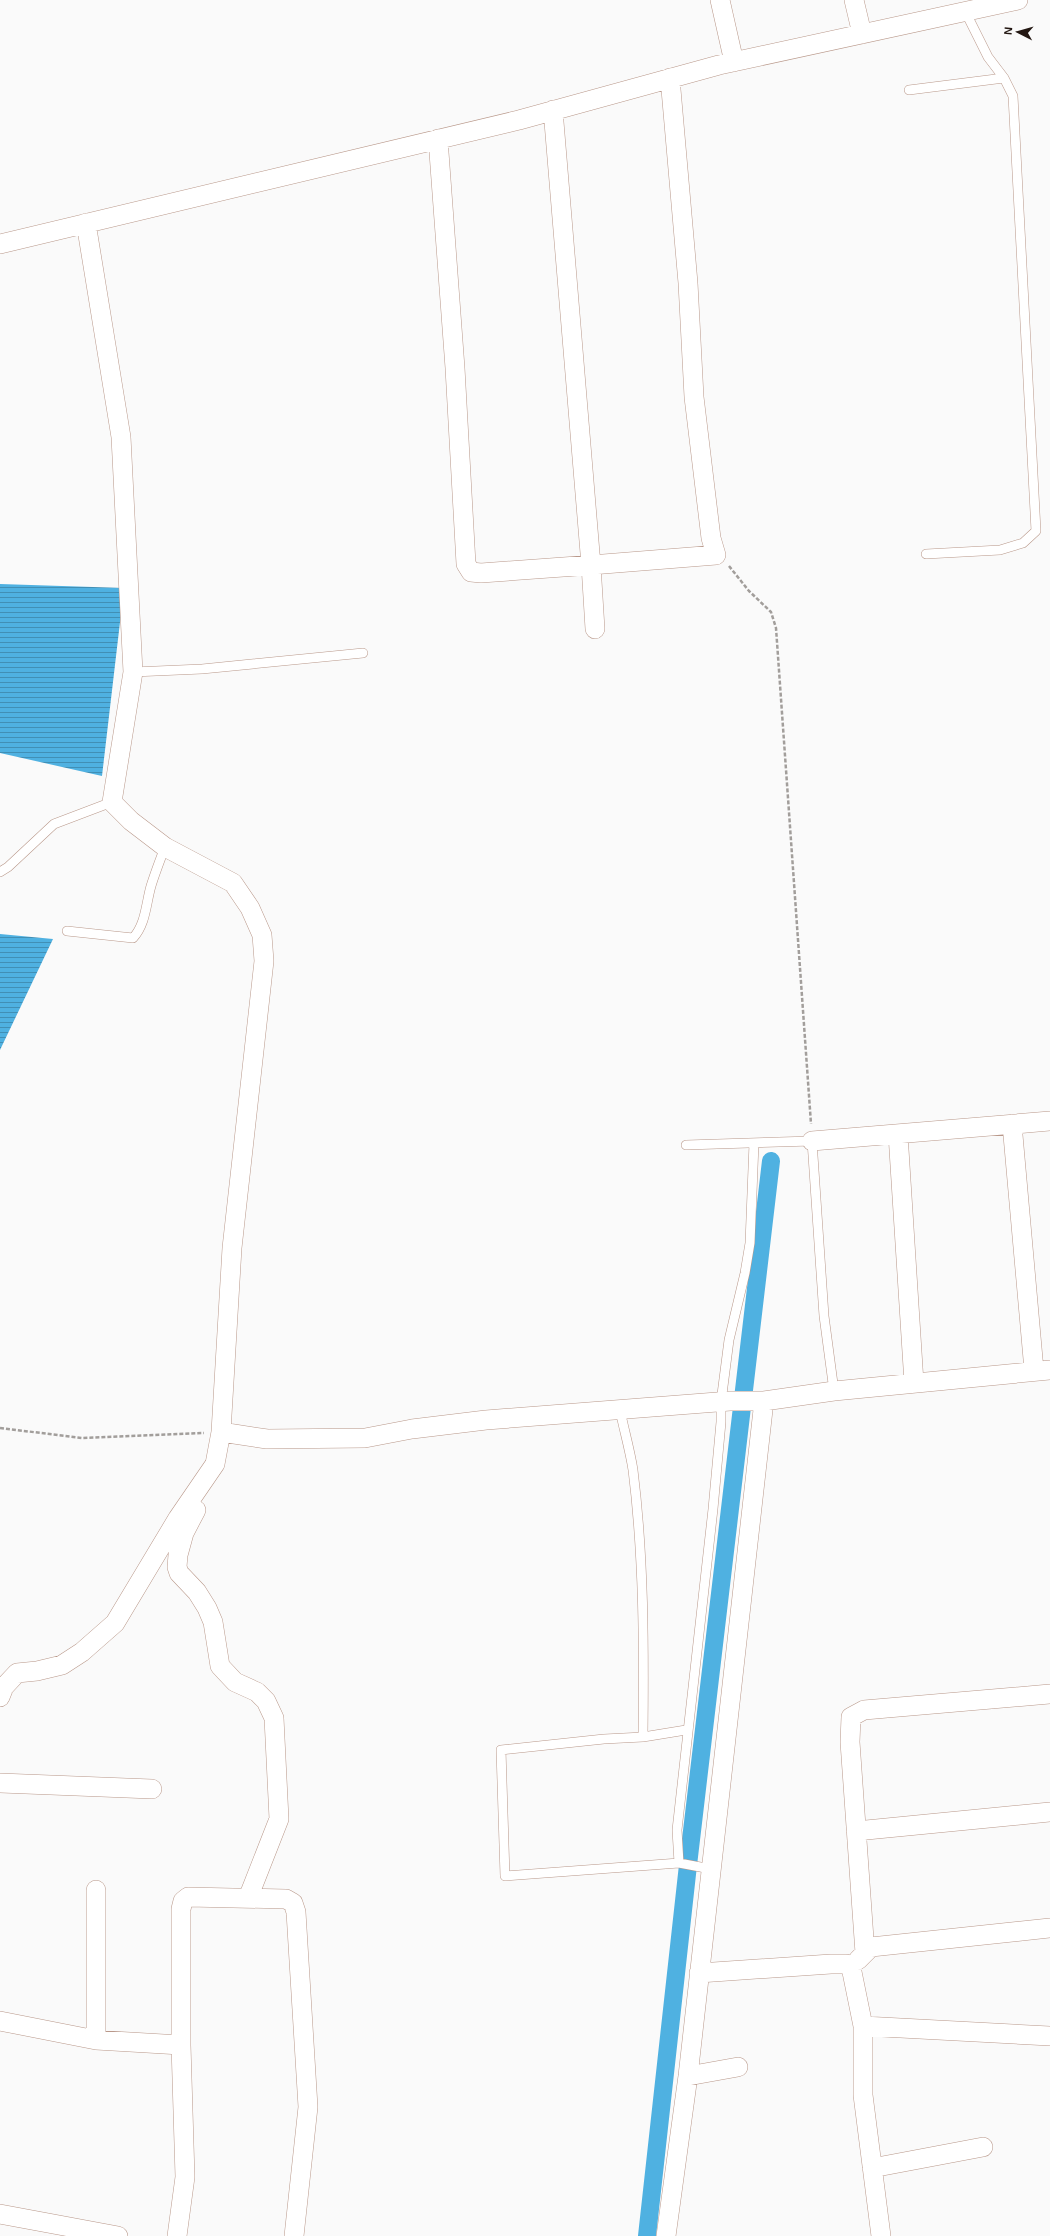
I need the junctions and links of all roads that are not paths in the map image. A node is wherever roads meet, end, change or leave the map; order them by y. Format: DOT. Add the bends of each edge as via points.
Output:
graph roads {
  1 [pos="720,0"];
  2 [pos="854,0"];
  3 [pos="1018,0"];
  4 [pos="975,6"];
  5 [pos="862,34"];
  6 [pos="734,62"];
  7 [pos="670,78"];
  8 [pos="1004,78"];
  9 [pos="910,90"];
  10 [pos="553,110"];
  11 [pos="438,139"];
  12 [pos="86,223"];
  13 [pos="0,244"];
  14 [pos="926,554"];
  15 [pos="591,565"];
  16 [pos="595,629"];
  17 [pos="363,653"];
  18 [pos="132,672"];
  19 [pos="112,802"];
  20 [pos="165,847"];
  21 [pos="0,872"];
  22 [pos="66,931"];
  23 [pos="1050,1121"];
  24 [pos="1012,1124"];
  25 [pos="898,1134"];
  26 [pos="812,1141"];
  27 [pos="754,1144"];
  28 [pos="686,1145"];
  29 [pos="1042,1370"];
  30 [pos="914,1383"];
  31 [pos="834,1391"];
  32 [pos="764,1401"];
  33 [pos="732,1402"];
  34 [pos="620,1410"];
  35 [pos="221,1432"];
  36 [pos="215,1464"];
  37 [pos="1050,1694"];
  38 [pos="0,1697"];
  39 [pos="686,1730"];
  40 [pos="643,1737"];
  41 [pos="0,1783"];
  42 [pos="152,1789"];
  43 [pos="1050,1812"];
  44 [pos="856,1831"];
  45 [pos="679,1862"];
  46 [pos="711,1870"];
  47 [pos="96,1890"];
  48 [pos="248,1898"];
  49 [pos="1050,1928"];
  50 [pos="865,1953"];
  51 [pos="851,1967"];
  52 [pos="699,1973"];
  53 [pos="0,2022"];
  54 [pos="863,2026"];
  55 [pos="1050,2036"];
  56 [pos="96,2040"];
  57 [pos="181,2046"];
  58 [pos="738,2067"];
  59 [pos="688,2076"];
  60 [pos="983,2148"];
  61 [pos="872,2168"];
  62 [pos="0,2214"];
  63 [pos="35,2228"];
  64 [pos="118,2236"];
  65 [pos="178,2236"];
  66 [pos="294,2236"];
  67 [pos="666,2236"];
  68 [pos="881,2236"];
  1 -- 6 [label="street"];
  2 -- 5 [label="street"];
  3 -- 4 [label="street"];
  4 -- 5 [label="street"];
  4 -- 8 [label="lane" via="988,56"];
  5 -- 6 [label="street"];
  6 -- 7 [label="street"];
  7 -- 10 [label="street"];
  7 -- 15 [label="street" via="688,282 694,397 708,519 716,555"];
  8 -- 9 [label="lane"];
  8 -- 14 [label="lane" via="1013,96 1036,531 1023,543 1000,550"];
  10 -- 11 [label="street"];
  10 -- 15 [label="street"];
  11 -- 12 [label="street"];
  11 -- 15 [label="street" via="466,564 471,572 481,573"];
  12 -- 13 [label="street"];
  12 -- 18 [label="street" via="121,438"];
  15 -- 16 [label="street"];
  17 -- 18 [label="lane" via="202,669"];
  18 -- 19 [label="street"];
  19 -- 20 [label="street" via="131,821"];
  19 -- 21 [label="lane" via="54,824"];
  20 -- 22 [label="lane" via="151,885 143,921 133,938"];
  20 -- 35 [label="street" via="233,883 250,908 262,935 264,961 232,1248"];
  23 -- 24 [label="street"];
  24 -- 25 [label="street"];
  24 -- 29 [label="street"];
  25 -- 26 [label="street"];
  25 -- 30 [label="street"];
  26 -- 27 [label="lane"];
  26 -- 31 [label="lane" via="824,1316"];
  27 -- 28 [label="lane"];
  27 -- 33 [label="lane" via="750,1243 729,1340"];
  29 -- 30 [label="street"];
  30 -- 31 [label="street"];
  31 -- 32 [label="street"];
  32 -- 33 [label="street"];
  32 -- 46 [label="street"];
  33 -- 34 [label="street"];
  33 -- 39 [label="lane" via="721,1422"];
  34 -- 35 [label="street" via="486,1420 365,1438 267,1439"];
  34 -- 40 [label="lane" via="632,1469 640,1543"];
  35 -- 36 [label="street"];
  36 -- 38 [label="street" via="178,1518 115,1623 82,1652 62,1665 17,1673 4,1687"];
  36 -- 48 [label="street" via="212,1488 189,1521 177,1567 207,1608 213,1622 220,1666 235,1682 257,1692 266,1701 274,1718 279,1819"];
  37 -- 44 [label="street" via="864,1710 852,1717 850,1742"];
  39 -- 40 [label="lane"];
  39 -- 45 [label="lane" via="677,1830"];
  40 -- 45 [label="lane" via="501,1750 505,1876"];
  41 -- 42 [label="street"];
  43 -- 44 [label="street"];
  44 -- 50 [label="street"];
  45 -- 46 [label="lane"];
  46 -- 52 [label="street"];
  47 -- 56 [label="street"];
  48 -- 57 [label="street" via="188,1897 183,1901"];
  48 -- 66 [label="street" via="286,1899 293,1903 296,1912 308,2107"];
  49 -- 50 [label="street" via="871,1947"];
  50 -- 51 [label="street"];
  51 -- 52 [label="street" via="846,1964 831,1964"];
  51 -- 54 [label="street"];
  52 -- 59 [label="street"];
  53 -- 56 [label="street"];
  54 -- 55 [label="street"];
  54 -- 61 [label="street" via="863,2095"];
  56 -- 57 [label="street"];
  57 -- 65 [label="street" via="185,2177"];
  58 -- 59 [label="street"];
  59 -- 67 [label="street"];
  60 -- 61 [label="street"];
  61 -- 68 [label="street"];
  62 -- 63 [label="street"];
  63 -- 64 [label="street"];
}
